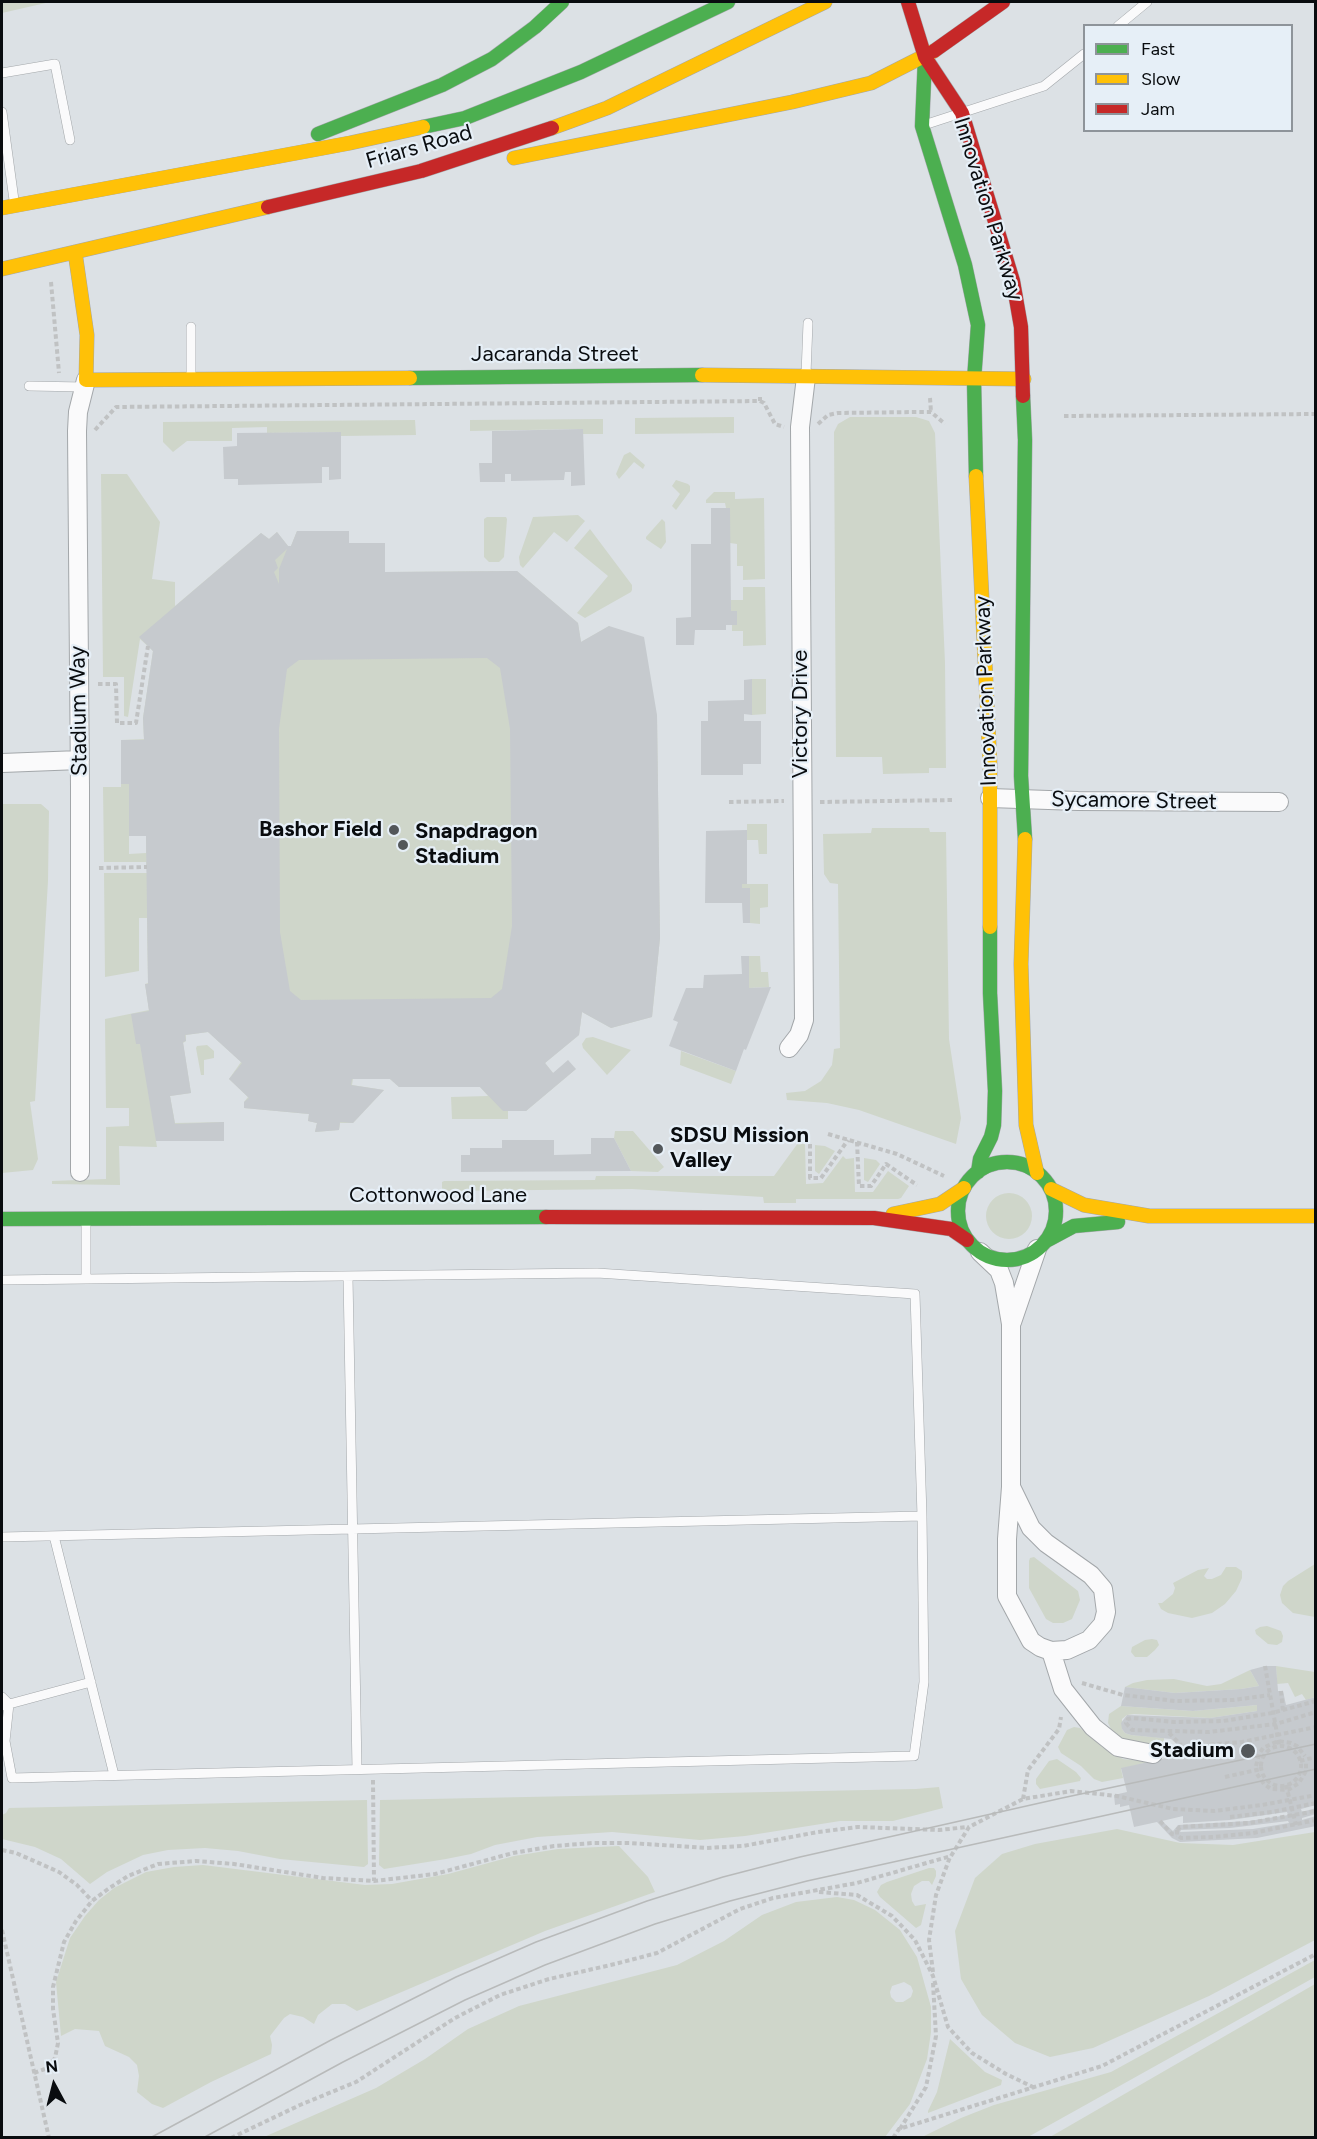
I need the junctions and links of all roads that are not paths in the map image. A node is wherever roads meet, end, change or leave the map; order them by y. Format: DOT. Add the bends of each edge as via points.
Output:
graph roads {
  1 [pos="562,2"];
  2 [pos="728,2"];
  3 [pos="825,2"];
  4 [pos="1003,2"];
  5 [pos="1147,2"];
  6 [pos="910,8"];
  7 [pos="1120,24"];
  8 [pos="1083,55"];
  9 [pos="925,57"];
  10 [pos="2,73"];
  11 [pos="2,112"];
  12 [pos="962,113"];
  13 [pos="922,126"];
  14 [pos="70,140"];
  15 [pos="240,164"];
  16 [pos="421,171"];
  17 [pos="8,207"];
  18 [pos="75,252"];
  19 [pos="2,269"];
  20 [pos="808,322"];
  21 [pos="191,327"];
  22 [pos="806,376"];
  23 [pos="1024,379"];
  24 [pos="191,380"];
  25 [pos="974,380"];
  26 [pos="86,383"];
  27 [pos="29,386"];
  28 [pos="80,760"];
  29 [pos="2,763"];
  30 [pos="990,798"];
  31 [pos="1022,799"];
  32 [pos="1279,802"];
  33 [pos="789,1048"];
  34 [pos="80,1172"];
  35 [pos="978,1172"];
  36 [pos="1037,1173"];
  37 [pos="964,1188"];
  38 [pos="1051,1189"];
  39 [pos="1149,1216"];
  40 [pos="1316,1216"];
  41 [pos="86,1218"];
  42 [pos="874,1218"];
  43 [pos="2,1219"];
  44 [pos="1041,1245"];
  45 [pos="974,1246"];
  46 [pos="348,1276"];
  47 [pos="2,1280"];
  48 [pos="86,1280"];
  49 [pos="1011,1324"];
  50 [pos="1011,1486"];
  51 [pos="922,1516"];
  52 [pos="352,1529"];
  53 [pos="54,1536"];
  54 [pos="2,1537"];
  55 [pos="1051,1650"];
  56 [pos="91,1682"];
  57 [pos="2,1697"];
  58 [pos="5,1705"];
  59 [pos="1153,1754"];
  60 [pos="357,1769"];
  61 [pos="114,1775"];
  1 -- 15 [label="main road" via="492,59 442,85"];
  2 -- 15 [label="main road, Friars Road" via="581,72 465,118"];
  3 -- 16 [label="main road, Friars Road" via="607,108"];
  4 -- 9 [label="main road"];
  5 -- 7 [label="lane"];
  6 -- 9 [label="main road"];
  8 -- 12 [label="lane" via="1044,86"];
  9 -- 12 [label="main road, Innovation Parkway"];
  9 -- 13 [label="main road, Innovation Parkway"];
  9 -- 16 [label="main road" via="871,83 792,102 534,155"];
  10 -- 14 [label="lane" via="56,64"];
  11 -- 17 [label="lane"];
  12 -- 13 [label="lane"];
  12 -- 23 [label="main road, Innovation Parkway" via="1012,282 1021,327"];
  13 -- 25 [label="main road, Innovation Parkway" via="973,295 978,325"];
  15 -- 17 [label="main road, Friars Road"];
  16 -- 18 [label="main road, Friars Road"];
  18 -- 19 [label="main road, Friars Road"];
  18 -- 26 [label="main road, Stadium Way" via="87,335"];
  20 -- 22 [label="lane"];
  21 -- 24 [label="lane"];
  22 -- 24 [label="main road, Jacaranda Street"];
  22 -- 25 [label="main road, Jacaranda Street"];
  22 -- 33 [label="street, Victory Drive" via="800,427 804,1020"];
  23 -- 25 [label="main road, Jacaranda Street"];
  23 -- 31 [label="main road, Innovation Parkway"];
  24 -- 26 [label="main road, Jacaranda Street"];
  25 -- 30 [label="main road, Innovation Parkway"];
  26 -- 27 [label="lane"];
  26 -- 28 [label="street, Stadium Way" via="77,431"];
  28 -- 29 [label="street"];
  28 -- 34 [label="street, Stadium Way"];
  30 -- 31 [label="street, Sycamore Street"];
  30 -- 35 [label="main road, Innovation Parkway" via="994,1125"];
  31 -- 32 [label="street, Sycamore Street"];
  31 -- 36 [label="main road, Innovation Parkway" via="1025,1102"];
  35 -- 36 [label="main road, Innovation Parkway" via="1008,1162"];
  35 -- 37 [label="main road, Innovation Parkway"];
  36 -- 38 [label="main road, Innovation Parkway"];
  37 -- 42 [label="main road, Cottonwood Lane" via="940,1204"];
  37 -- 45 [label="main road" via="959,1220"];
  38 -- 39 [label="main road" via="1084,1205"];
  38 -- 44 [label="main road" via="1055,1221"];
  39 -- 40 [label="main road"];
  39 -- 44 [label="main road" via="1074,1226"];
  41 -- 42 [label="main road, Cottonwood Lane"];
  41 -- 43 [label="main road, Cottonwood Lane"];
  41 -- 48 [label="lane"];
  42 -- 45 [label="main road, Cottonwood Lane" via="951,1229"];
  44 -- 45 [label="main road" via="1021,1258 1009,1260 991,1257"];
  44 -- 49 [label="street"];
  45 -- 49 [label="street" via="999,1270"];
  46 -- 48 [label="lane"];
  46 -- 51 [label="lane" via="597,1274 915,1294"];
  46 -- 52 [label="lane"];
  47 -- 48 [label="lane"];
  49 -- 50 [label="street"];
  50 -- 55 [label="street" via="1006,1596 1031,1641"];
  50 -- 55 [label="street" via="1031,1528 1103,1589 1106,1612 1097,1633 1067,1650"];
  51 -- 52 [label="lane"];
  51 -- 60 [label="lane" via="924,1682 914,1756"];
  52 -- 53 [label="lane"];
  52 -- 60 [label="lane"];
  53 -- 54 [label="lane"];
  53 -- 56 [label="lane"];
  55 -- 59 [label="street" via="1063,1689 1093,1727 1118,1747"];
  56 -- 58 [label="lane"];
  56 -- 61 [label="lane"];
  57 -- 58 [label="lane"];
  58 -- 61 [label="lane" via="5,1741 12,1778"];
  60 -- 61 [label="lane"];
}
